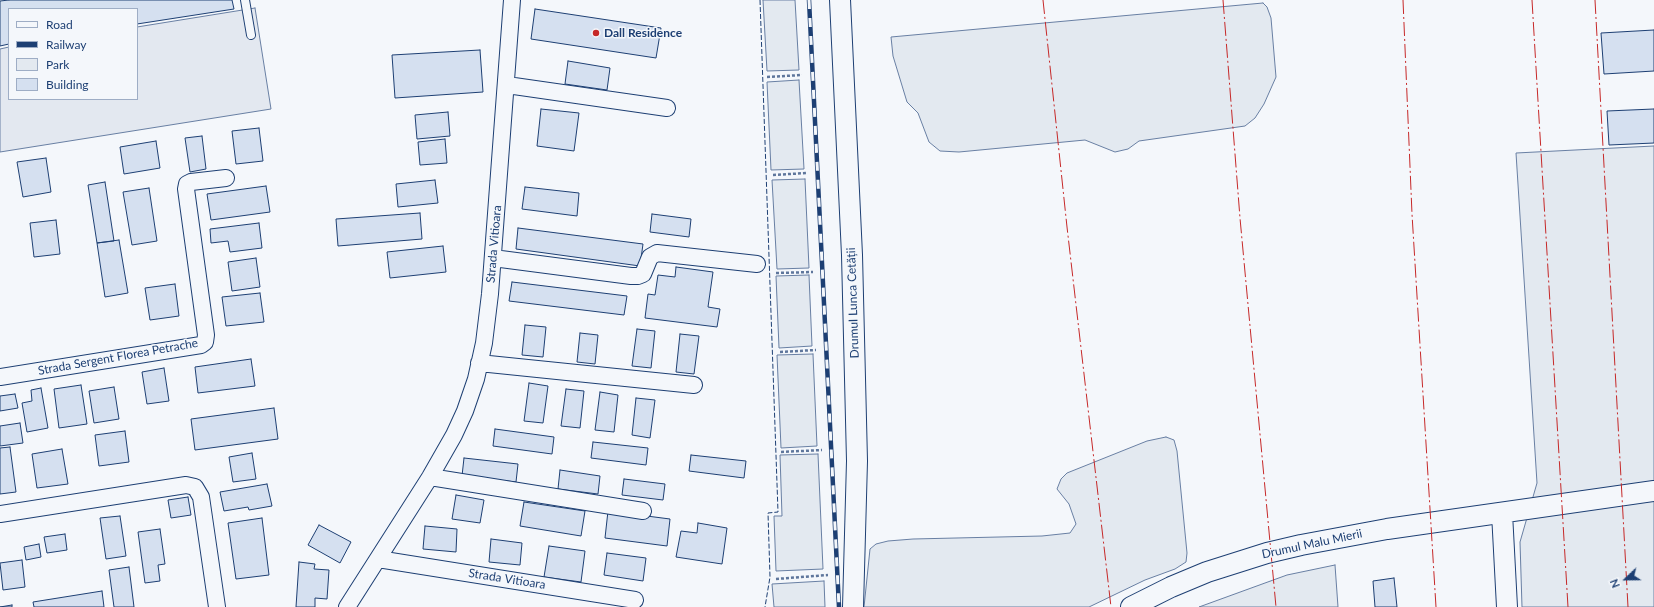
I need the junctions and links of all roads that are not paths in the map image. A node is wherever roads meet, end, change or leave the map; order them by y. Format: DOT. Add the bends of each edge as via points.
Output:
graph roads {
  1 [pos="245,0"];
  2 [pos="512,0"];
  3 [pos="840,0"];
  4 [pos="251,35"];
  5 [pos="506,85"];
  6 [pos="667,108"];
  7 [pos="226,178"];
  8 [pos="492,258"];
  9 [pos="757,264"];
  10 [pos="479,363"];
  11 [pos="0,377"];
  12 [pos="694,385"];
  13 [pos="430,477"];
  14 [pos="1654,491"];
  15 [pos="643,511"];
  16 [pos="1502,513"];
  17 [pos="0,514"];
  18 [pos="378,559"];
  19 [pos="635,600"];
  20 [pos="217,607"];
  21 [pos="347,607"];
  22 [pos="853,607"];
  23 [pos="1131,607"];
  24 [pos="1507,607"];
  1 -- 4 [label="lane"];
  2 -- 5 [label="street, Strada Vitioara"];
  3 -- 22 [label="street, Drumul Lunca Cetății" via="857,461"];
  5 -- 6 [label="street"];
  5 -- 8 [label="street, Strada Vitioara"];
  7 -- 11 [label="street, Strada Sergent Florea Petrache" via="191,182 187,184 186,189 206,342 201,345"];
  8 -- 9 [label="street" via="631,276 643,274 650,257 657,253"];
  8 -- 10 [label="street, Strada Vitioara" via="484,343"];
  10 -- 12 [label="street"];
  10 -- 13 [label="street, Strada Vitioara" via="465,411"];
  13 -- 15 [label="street"];
  13 -- 18 [label="street, Strada Vitioara"];
  14 -- 16 [label="street, Drumul Malu Mierii"];
  16 -- 23 [label="street, Drumul Malu Mierii" via="1344,536 1267,553 1207,572"];
  16 -- 24 [label="street"];
  17 -- 20 [label="street" via="186,485 195,487 201,497"];
  18 -- 19 [label="street, Strada Vitioara"];
  18 -- 21 [label="street, Strada Vitioara"];
}
